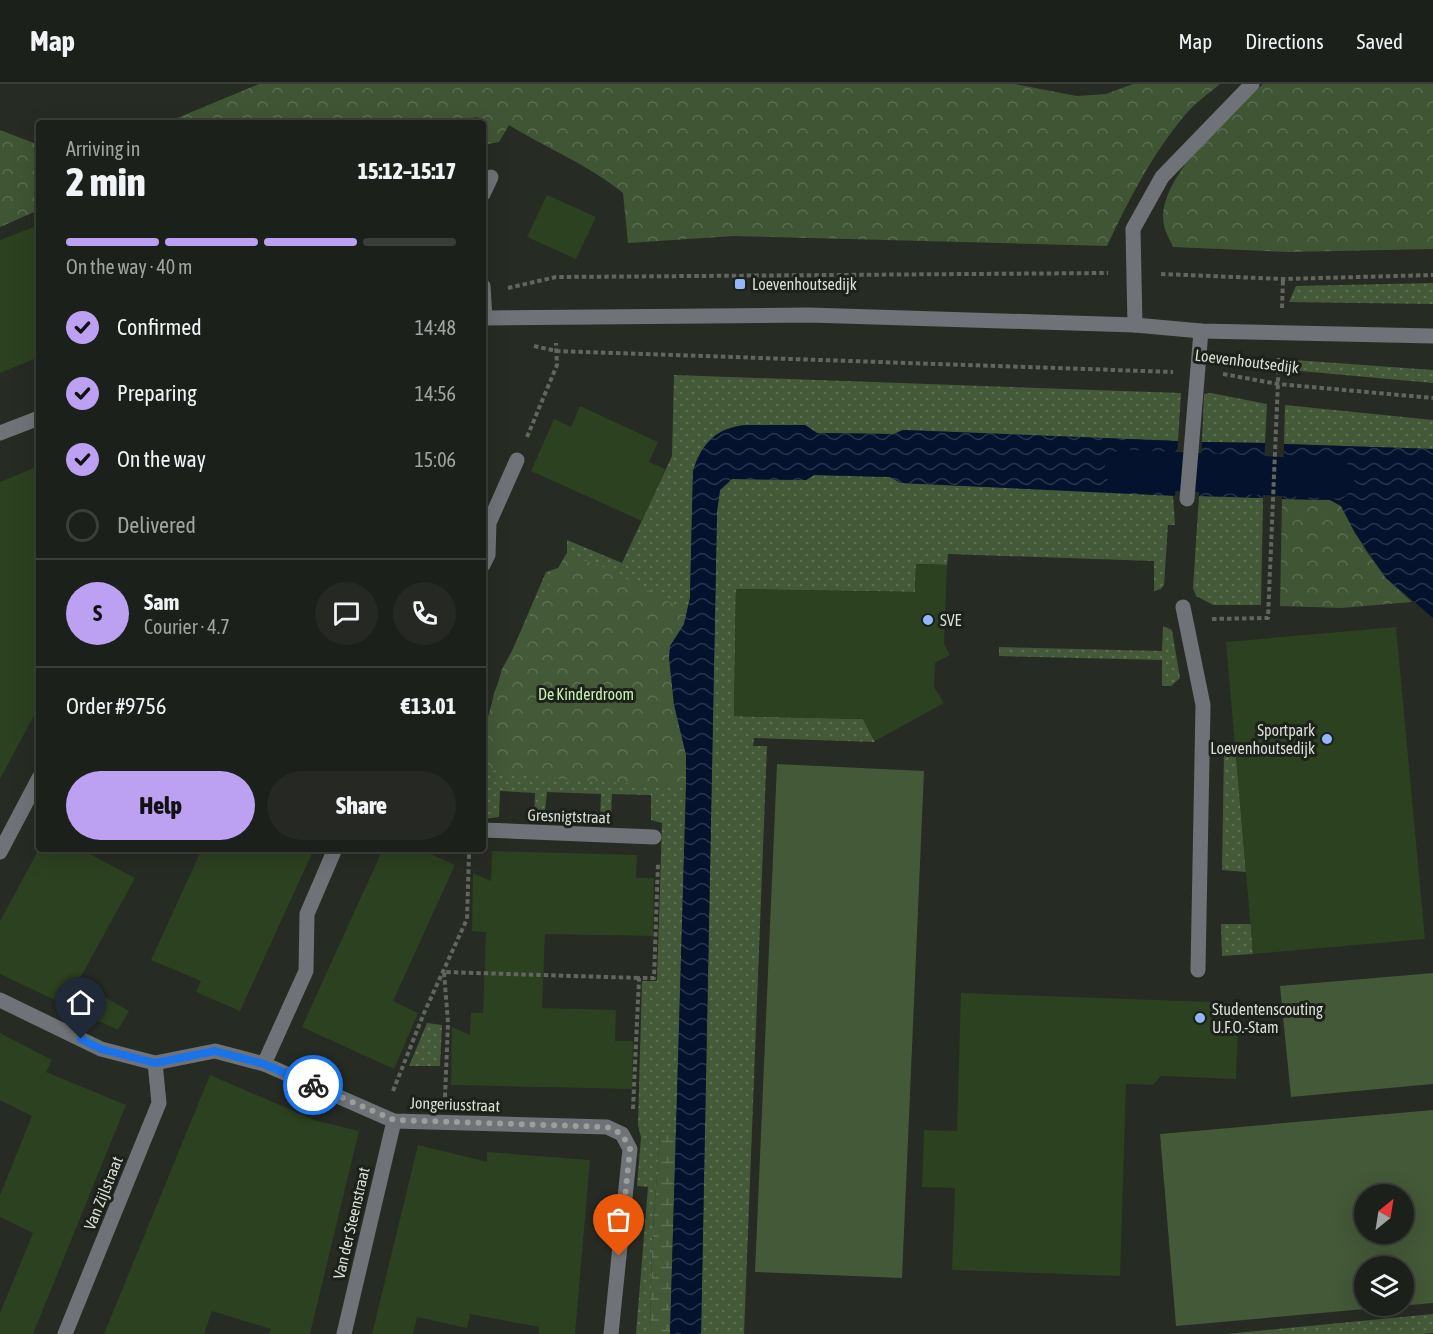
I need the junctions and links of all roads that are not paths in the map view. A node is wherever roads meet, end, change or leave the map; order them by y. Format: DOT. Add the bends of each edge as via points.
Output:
graph roads {
  1 [pos="1252,84"];
  2 [pos="491,177"];
  3 [pos="486,188"];
  4 [pos="486,318"];
  5 [pos="1135,325"];
  6 [pos="1201,331"];
  7 [pos="1433,336"];
  8 [pos="36,419"];
  9 [pos="0,433"];
  10 [pos="517,460"];
  11 [pos="1187,499"];
  12 [pos="486,559"];
  13 [pos="1184,613"];
  14 [pos="36,784"];
  15 [pos="486,830"];
  16 [pos="654,837"];
  17 [pos="0,852"];
  18 [pos="334,852"];
  19 [pos="1198,970"];
  20 [pos="0,1000"];
  21 [pos="155,1063"];
  22 [pos="264,1064"];
  23 [pos="389,1118"];
  24 [pos="65,1334"];
  25 [pos="344,1334"];
  26 [pos="611,1334"];
  1 -- 5 [label="street" via="1162,177 1133,229"];
  2 -- 3 [label="street"];
  4 -- 5 [label="street, Loevenhoutsedijk" via="809,315"];
  5 -- 6 [label="street, Loevenhoutsedijk"];
  6 -- 7 [label="street, Loevenhoutsedijk"];
  6 -- 11 [label="street"];
  8 -- 9 [label="street"];
  10 -- 12 [label="street" via="489,524"];
  13 -- 19 [label="street" via="1203,705"];
  14 -- 17 [label="street"];
  15 -- 16 [label="street, Gresnigtstraat"];
  18 -- 22 [label="street" via="307,914 306,971"];
  20 -- 21 [label="street" via="101,1049"];
  21 -- 22 [label="street, Jongeriusstraat" via="215,1051"];
  21 -- 24 [label="street, Van Zijlstraat" via="159,1103"];
  22 -- 23 [label="street, Jongeriusstraat"];
  23 -- 25 [label="street, Van der Steenstraat"];
  23 -- 26 [label="street, Jongeriusstraat" via="607,1127 622,1134 630,1149"];
}
